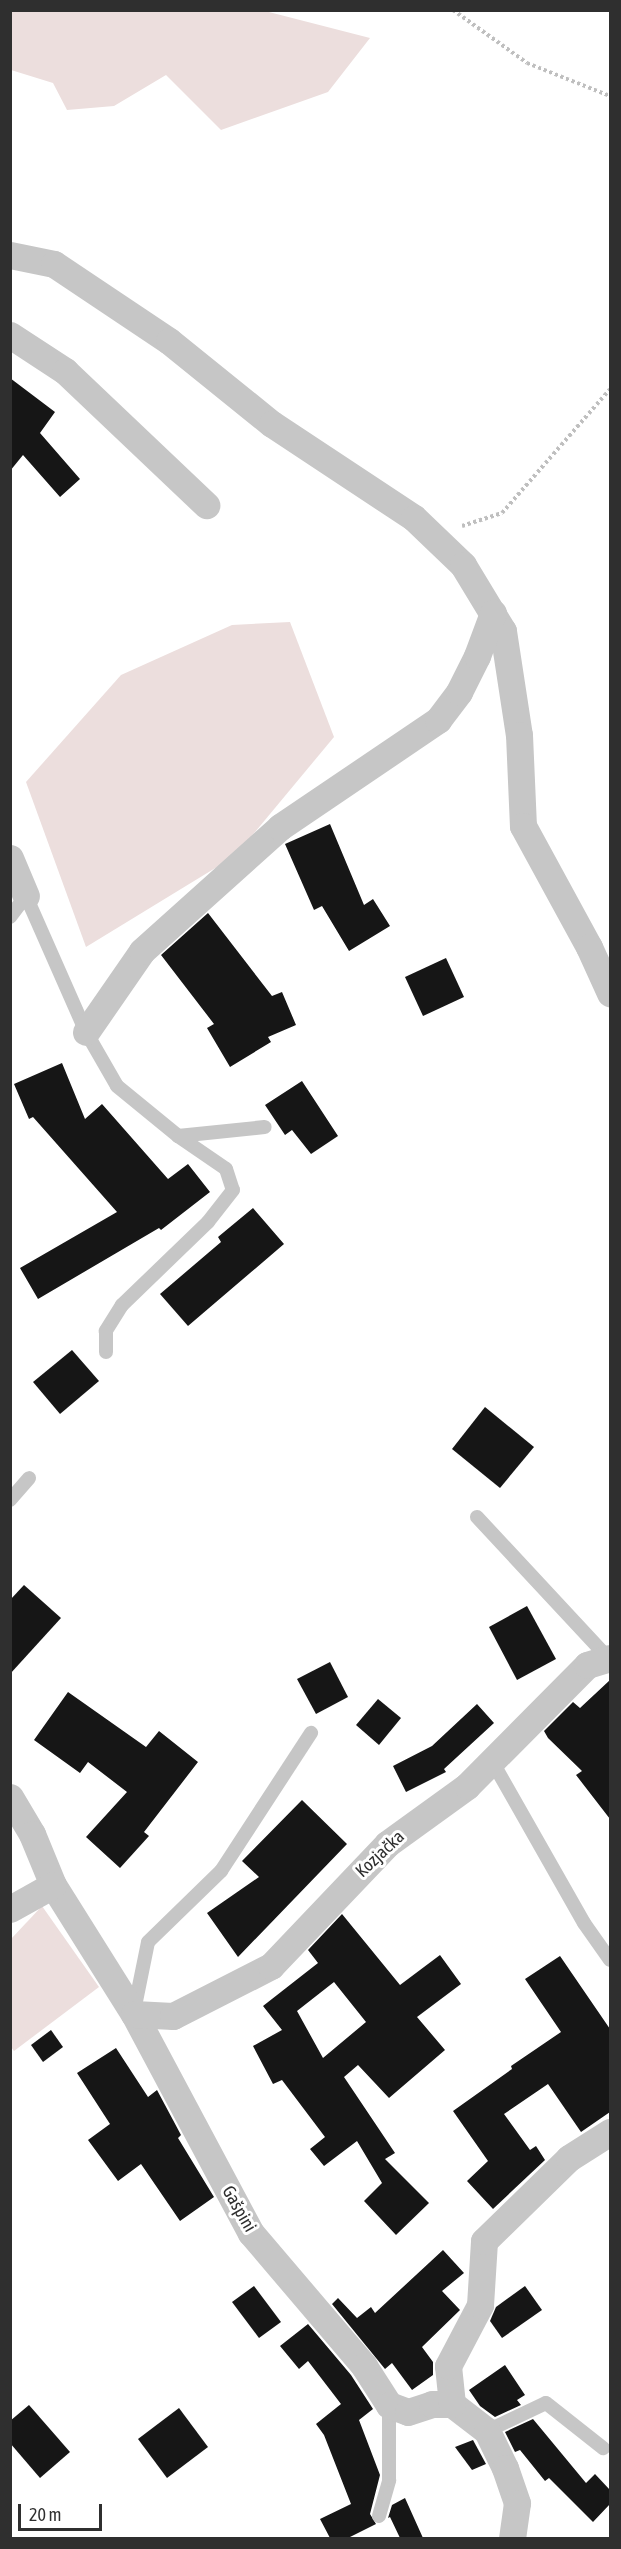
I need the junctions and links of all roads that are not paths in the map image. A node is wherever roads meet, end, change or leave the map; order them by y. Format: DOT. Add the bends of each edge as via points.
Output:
graph roads {
  1 [pos="10,255"];
  2 [pos="10,335"];
  3 [pos="206,505"];
  4 [pos="493,613"];
  5 [pos="10,858"];
  6 [pos="18,907"];
  7 [pos="610,993"];
  8 [pos="86,1032"];
  9 [pos="265,1127"];
  10 [pos="178,1136"];
  11 [pos="106,1352"];
  12 [pos="29,1478"];
  13 [pos="10,1500"];
  14 [pos="477,1517"];
  15 [pos="610,1659"];
  16 [pos="311,1733"];
  17 [pos="492,1761"];
  18 [pos="10,1797"];
  19 [pos="53,1885"];
  20 [pos="10,1909"];
  21 [pos="610,1960"];
  22 [pos="134,2014"];
  23 [pos="610,2132"];
  24 [pos="452,2404"];
  25 [pos="389,2405"];
  26 [pos="487,2431"];
  27 [pos="603,2448"];
  28 [pos="379,2516"];
  29 [pos="512,2538"];
  1 -- 4 [label="street" via="54,264 169,341 272,424 414,518 463,565"];
  2 -- 3 [label="street" via="65,371"];
  4 -- 7 [label="street" via="503,631 519,735 523,826"];
  4 -- 8 [label="street" via="459,692 438,720 280,827 142,951"];
  5 -- 6 [label="street"];
  6 -- 8 [label="lane"];
  8 -- 10 [label="lane" via="117,1086"];
  9 -- 10 [label="lane"];
  10 -- 11 [label="lane" via="226,1169 232,1190 208,1222 122,1305 106,1331"];
  12 -- 13 [label="lane"];
  14 -- 15 [label="lane"];
  15 -- 17 [label="street, Kozjačka" via="587,1665"];
  16 -- 22 [label="lane" via="220,1871 148,1942"];
  17 -- 21 [label="lane" via="584,1923"];
  17 -- 22 [label="street, Kozjačka" via="467,1786 387,1844 271,1966 173,2016"];
  18 -- 19 [label="street, Gašpini" via="32,1834"];
  19 -- 20 [label="street"];
  19 -- 22 [label="street, Gašpini"];
  22 -- 25 [label="street, Gašpini" via="251,2233 364,2366"];
  23 -- 24 [label="street" via="569,2158 484,2241 480,2305 448,2366"];
  24 -- 25 [label="street" via="432,2404 408,2412"];
  24 -- 26 [label="street"];
  25 -- 28 [label="lane" via="389,2480"];
  26 -- 27 [label="lane" via="546,2403"];
  26 -- 29 [label="street" via="517,2503"];
}
